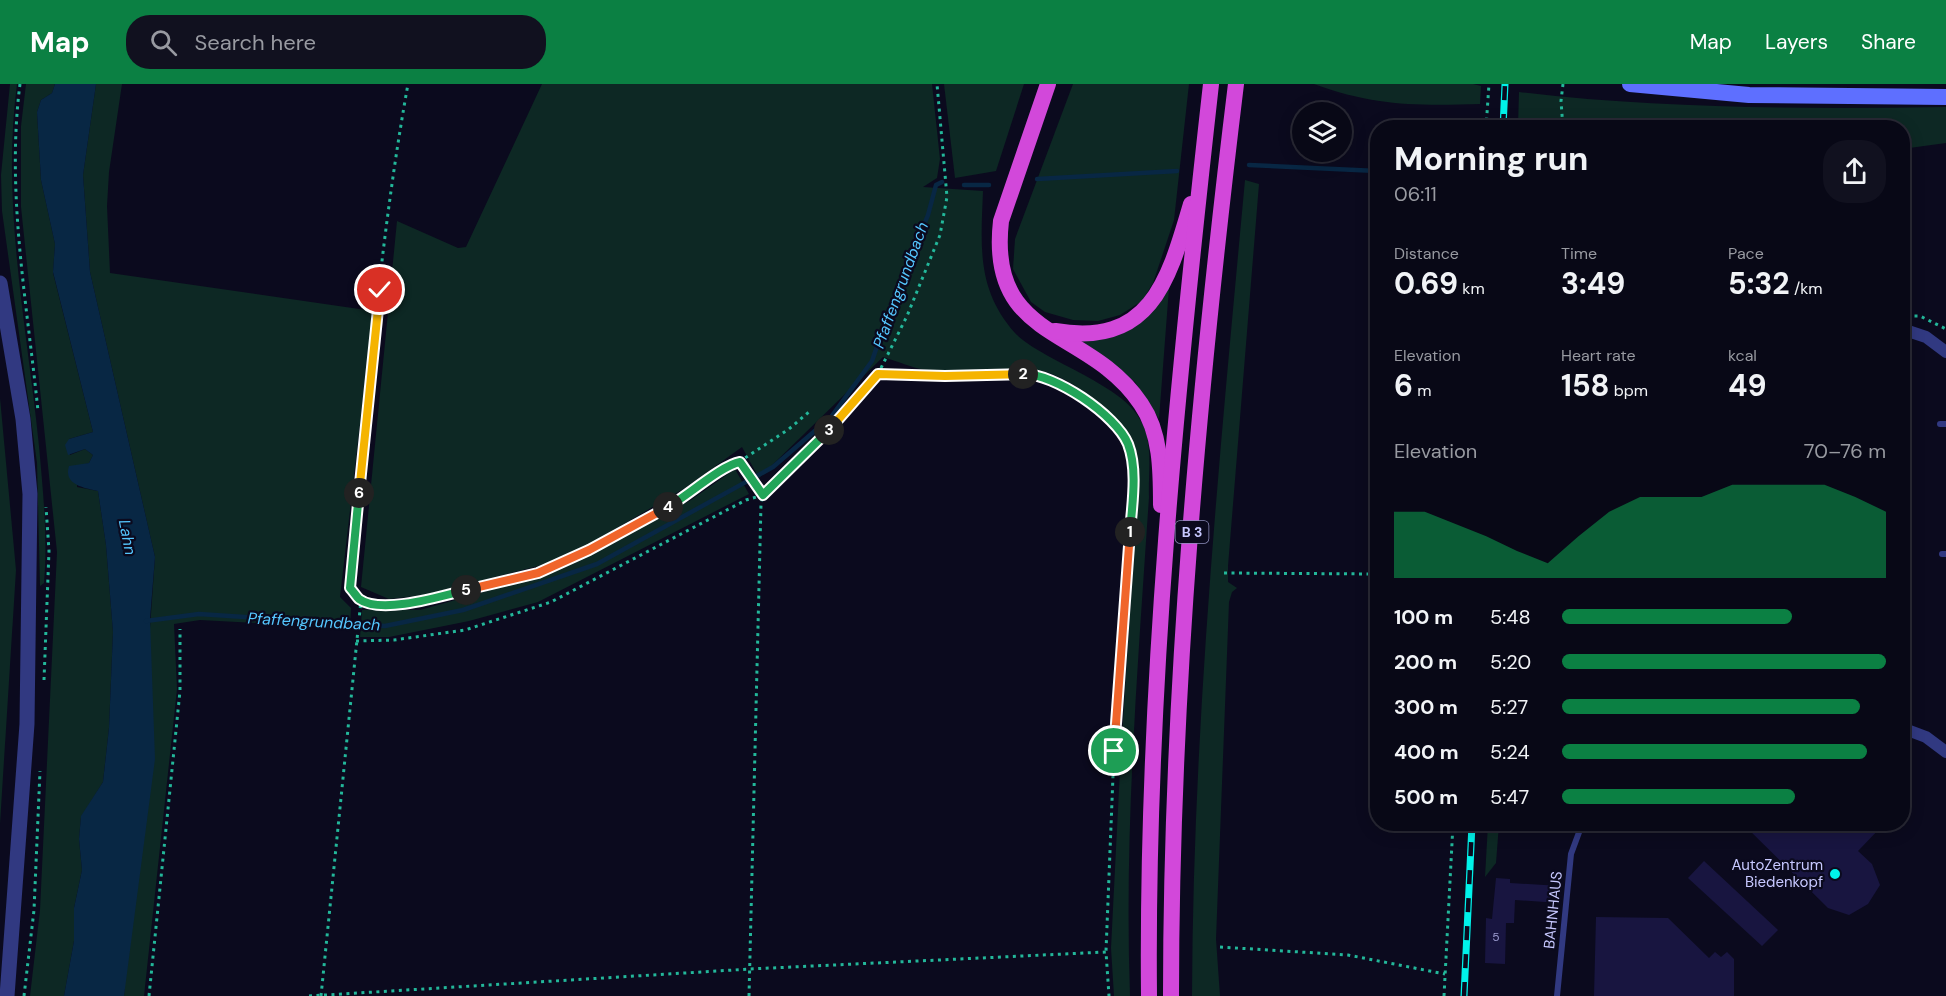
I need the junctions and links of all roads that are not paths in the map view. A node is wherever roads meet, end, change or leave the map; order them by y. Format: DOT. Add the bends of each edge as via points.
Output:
graph roads {
  1 [pos="1211,84"];
  2 [pos="1236,84"];
  3 [pos="1630,84"];
  4 [pos="1045,89"];
  5 [pos="1946,97"];
  6 [pos="1203,164"];
  7 [pos="0,283"];
  8 [pos="1051,331"];
  9 [pos="1910,332"];
  10 [pos="1946,352"];
  11 [pos="1163,593"];
  12 [pos="1910,732"];
  13 [pos="1945,748"];
  14 [pos="1580,831"];
  15 [pos="7,996"];
  16 [pos="1149,996"];
  17 [pos="1171,996"];
  18 [pos="1557,996"];
  1 -- 6 [label="highway, B 3"];
  2 -- 17 [label="highway, B 3" via="1216,262 1182,661 1171,902"];
  3 -- 5 [label="main road" via="1749,95"];
  4 -- 8 [label="highway, B 3" via="1006,201 999,256 1011,296"];
  6 -- 8 [label="highway, B 3" via="1170,272 1150,306 1137,318 1107,331"];
  6 -- 11 [label="highway, B 3"];
  7 -- 15 [label="street" via="30,494 27,724"];
  8 -- 11 [label="highway, B 3" via="1115,376 1149,418 1159,453"];
  9 -- 10 [label="street" via="1926,337"];
  11 -- 16 [label="highway, B 3" via="1151,744"];
  12 -- 13 [label="street"];
  14 -- 18 [label="lane, BAHNHAUS" via="1571,854"];
}
